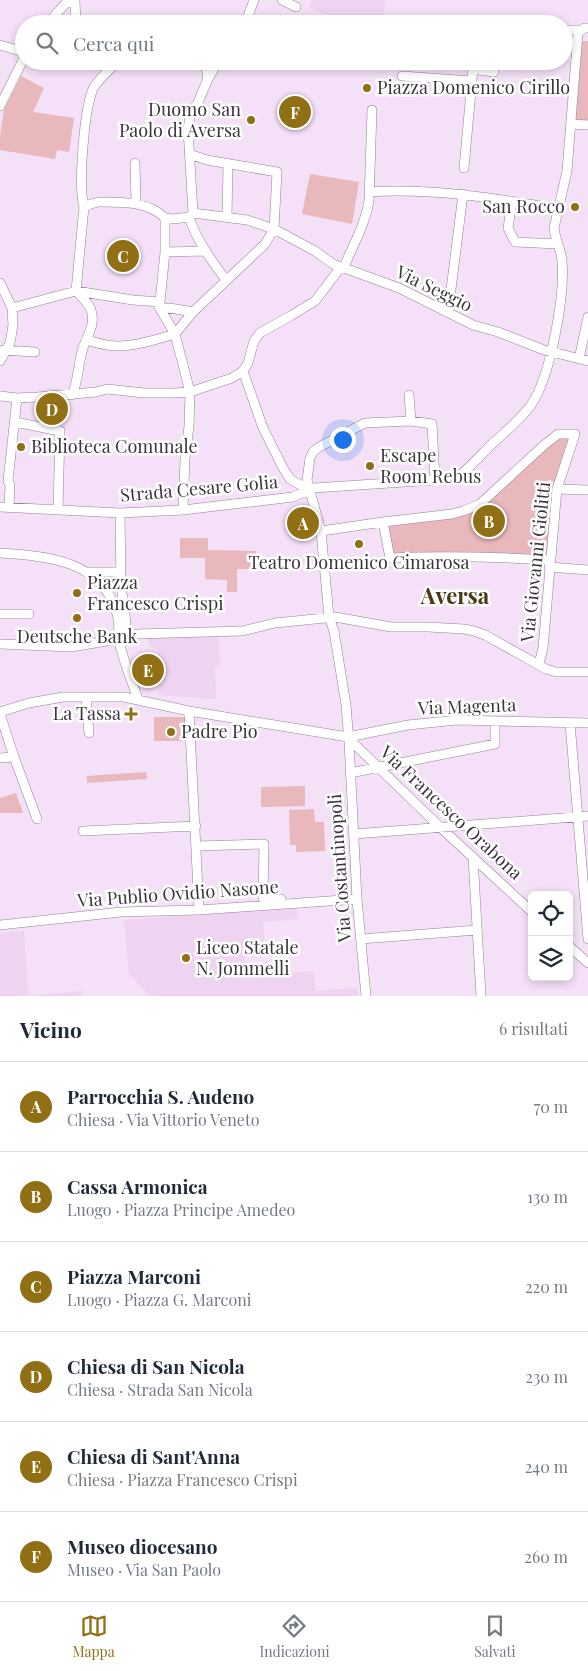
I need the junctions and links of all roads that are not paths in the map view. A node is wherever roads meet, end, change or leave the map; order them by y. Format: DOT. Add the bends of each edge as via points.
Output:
graph roads {
  1 [pos="254,0"];
  2 [pos="282,0"];
  3 [pos="69,1"];
  4 [pos="296,7"];
  5 [pos="55,15"];
  6 [pos="73,15"];
  7 [pos="248,15"];
  8 [pos="584,29"];
  9 [pos="0,45"];
  10 [pos="15,49"];
  11 [pos="18,70"];
  12 [pos="108,70"];
  13 [pos="207,70"];
  14 [pos="213,70"];
  15 [pos="473,70"];
  16 [pos="488,70"];
  17 [pos="494,72"];
  18 [pos="402,76"];
  19 [pos="206,81"];
  20 [pos="472,81"];
  21 [pos="0,106"];
  22 [pos="372,110"];
  23 [pos="572,124"];
  24 [pos="588,125"];
  25 [pos="189,154"];
  26 [pos="135,163"];
  27 [pos="228,163"];
  28 [pos="464,168"];
  29 [pos="369,192"];
  30 [pos="463,194"];
  31 [pos="512,201"];
  32 [pos="136,204"];
  33 [pos="84,207"];
  34 [pos="558,209"];
  35 [pos="191,215"];
  36 [pos="227,216"];
  37 [pos="165,218"];
  38 [pos="274,228"];
  39 [pos="558,244"];
  40 [pos="206,251"];
  41 [pos="165,252"];
  42 [pos="343,267"];
  43 [pos="226,280"];
  44 [pos="0,283"];
  45 [pos="76,291"];
  46 [pos="159,305"];
  47 [pos="12,308"];
  48 [pos="193,312"];
  49 [pos="448,313"];
  50 [pos="588,317"];
  51 [pos="174,334"];
  52 [pos="87,340"];
  53 [pos="3,350"];
  54 [pos="34,352"];
  55 [pos="552,352"];
  56 [pos="584,360"];
  57 [pos="0,361"];
  58 [pos="243,371"];
  59 [pos="190,392"];
  60 [pos="72,394"];
  61 [pos="409,395"];
  62 [pos="0,396"];
  63 [pos="17,398"];
  64 [pos="411,421"];
  65 [pos="15,422"];
  66 [pos="435,480"];
  67 [pos="557,489"];
  68 [pos="309,490"];
  69 [pos="588,490"];
  70 [pos="5,507"];
  71 [pos="58,510"];
  72 [pos="183,510"];
  73 [pos="120,513"];
  74 [pos="383,522"];
  75 [pos="321,531"];
  76 [pos="0,553"];
  77 [pos="550,563"];
  78 [pos="588,570"];
  79 [pos="86,572"];
  80 [pos="120,572"];
  81 [pos="0,614"];
  82 [pos="29,614"];
  83 [pos="329,617"];
  84 [pos="119,639"];
  85 [pos="0,644"];
  86 [pos="539,664"];
  87 [pos="588,672"];
  88 [pos="86,697"];
  89 [pos="138,700"];
  90 [pos="189,711"];
  91 [pos="0,713"];
  92 [pos="495,721"];
  93 [pos="570,723"];
  94 [pos="588,723"];
  95 [pos="89,733"];
  96 [pos="348,738"];
  97 [pos="14,757"];
  98 [pos="0,758"];
  99 [pos="379,768"];
  100 [pos="350,772"];
  101 [pos="578,816"];
  102 [pos="588,816"];
  103 [pos="37,819"];
  104 [pos="196,826"];
  105 [pos="440,827"];
  106 [pos="83,831"];
  107 [pos="354,834"];
  108 [pos="197,846"];
  109 [pos="473,857"];
  110 [pos="358,898"];
  111 [pos="282,899"];
  112 [pos="528,908"];
  113 [pos="199,910"];
  114 [pos="0,924"];
  115 [pos="477,930"];
  116 [pos="588,939"];
  117 [pos="361,940"];
  118 [pos="573,950"];
  119 [pos="588,963"];
  120 [pos="366,996"];
  121 [pos="481,996"];
  1 -- 7 [label="street"];
  2 -- 4 [label="street"];
  3 -- 5 [label="street"];
  3 -- 6 [label="street"];
  8 -- 23 [label="street, Strada Cesare Golia" via="577,38"];
  9 -- 10 [label="street"];
  11 -- 21 [label="street"];
  12 -- 33 [label="street" via="95,86 88,107 83,148"];
  13 -- 19 [label="street"];
  14 -- 19 [label="street"];
  15 -- 20 [label="street"];
  16 -- 17 [label="street"];
  18 -- 20 [label="street"];
  19 -- 25 [label="street" via="197,106 191,110"];
  20 -- 28 [label="street"];
  22 -- 29 [label="street"];
  23 -- 24 [label="street"];
  23 -- 34 [label="street, Strada Cesare Golia" via="567,170"];
  25 -- 27 [label="street"];
  25 -- 35 [label="street"];
  26 -- 32 [label="street"];
  27 -- 36 [label="street"];
  27 -- 38 [label="street" via="277,172"];
  29 -- 30 [label="street"];
  29 -- 42 [label="street" via="361,232"];
  30 -- 31 [label="street"];
  30 -- 49 [label="street"];
  31 -- 34 [label="street"];
  31 -- 39 [label="street" via="508,228 515,242"];
  32 -- 33 [label="street" via="99,202"];
  32 -- 37 [label="street" via="160,212"];
  33 -- 45 [label="street"];
  34 -- 39 [label="street, Strada Cesare Golia" via="554,228"];
  35 -- 36 [label="street, Via Seggio"];
  35 -- 37 [label="street, Via Seggio"];
  35 -- 40 [label="street" via="194,232"];
  36 -- 38 [label="street, Via Seggio"];
  37 -- 41 [label="street"];
  38 -- 42 [label="street, Via Seggio"];
  38 -- 43 [label="street" via="265,244"];
  39 -- 55 [label="street, Strada Cesare Golia" via="562,260 562,292"];
  40 -- 41 [label="street"];
  40 -- 43 [label="street"];
  41 -- 46 [label="street"];
  42 -- 49 [label="street, Via Seggio" via="399,288"];
  42 -- 58 [label="street" via="315,301 260,333"];
  43 -- 48 [label="street"];
  44 -- 47 [label="street"];
  45 -- 46 [label="street"];
  45 -- 47 [label="street"];
  45 -- 52 [label="street" via="91,309 92,327"];
  46 -- 48 [label="street"];
  46 -- 51 [label="street"];
  47 -- 53 [label="street" via="10,343"];
  48 -- 51 [label="street"];
  49 -- 55 [label="street, Via Seggio"];
  50 -- 56 [label="street"];
  51 -- 52 [label="street" via="126,345 108,346"];
  51 -- 59 [label="street"];
  52 -- 60 [label="street"];
  53 -- 54 [label="street"];
  53 -- 57 [label="street"];
  55 -- 56 [label="street, Via Seggio"];
  55 -- 66 [label="street, Strada Cesare Golia" via="536,396 520,418 458,477"];
  58 -- 59 [label="street"];
  58 -- 68 [label="street" via="263,428 283,468 290,479"];
  59 -- 60 [label="street" via="144,393 107,389"];
  59 -- 72 [label="street"];
  60 -- 63 [label="street"];
  61 -- 64 [label="street"];
  62 -- 63 [label="street"];
  63 -- 65 [label="street"];
  64 -- 66 [label="street, Via Costantinopoli" via="432,424"];
  64 -- 68 [label="street, Via Costantinopoli" via="365,422 319,447 310,458 306,480"];
  65 -- 70 [label="street"];
  65 -- 71 [label="street" via="60,431"];
  66 -- 68 [label="street, Strada Cesare Golia"];
  67 -- 69 [label="street"];
  67 -- 74 [label="street, Via Giovanni Giolitti" via="575,434 558,434 480,504 452,514"];
  67 -- 77 [label="street, Via Giovanni Giolitti"];
  68 -- 72 [label="street, Strada Cesare Golia" via="293,497"];
  68 -- 75 [label="street, Via Costantinopoli"];
  70 -- 71 [label="street, Strada Cesare Golia"];
  71 -- 73 [label="street, Strada Cesare Golia"];
  72 -- 73 [label="street, Strada Cesare Golia"];
  73 -- 80 [label="street"];
  74 -- 75 [label="street"];
  74 -- 77 [label="street" via="390,558 485,556"];
  75 -- 83 [label="street, Via Costantinopoli"];
  76 -- 79 [label="street" via="54,559"];
  77 -- 78 [label="street"];
  77 -- 86 [label="street, Via Giovanni Giolitti"];
  79 -- 80 [label="street"];
  79 -- 84 [label="street" via="112,598 119,623"];
  80 -- 84 [label="street" via="126,623"];
  81 -- 82 [label="street"];
  83 -- 84 [label="street" via="275,622 242,631 137,634"];
  83 -- 86 [label="street" via="391,627 474,631"];
  83 -- 96 [label="street, Via Costantinopoli" via="346,705"];
  84 -- 85 [label="street" via="71,647"];
  84 -- 89 [label="street"];
  86 -- 87 [label="street" via="556,672"];
  88 -- 89 [label="street"];
  88 -- 91 [label="street" via="29,703"];
  88 -- 95 [label="street"];
  89 -- 90 [label="street"];
  90 -- 96 [label="street"];
  90 -- 104 [label="street"];
  91 -- 97 [label="street"];
  92 -- 93 [label="street, Via Magenta"];
  92 -- 96 [label="street, Via Magenta" via="457,720 408,725"];
  92 -- 99 [label="street" via="496,744"];
  93 -- 94 [label="street, Via Magenta"];
  93 -- 101 [label="street"];
  96 -- 99 [label="street, Via Francesco Orabona"];
  96 -- 100 [label="street, Via Costantinopoli"];
  97 -- 98 [label="street"];
  97 -- 103 [label="street"];
  99 -- 100 [label="street"];
  99 -- 105 [label="street, Via Francesco Orabona"];
  100 -- 107 [label="street, Via Costantinopoli"];
  101 -- 102 [label="street"];
  101 -- 105 [label="street"];
  101 -- 116 [label="street"];
  104 -- 106 [label="street"];
  104 -- 108 [label="street"];
  105 -- 107 [label="street"];
  105 -- 109 [label="street, Via Francesco Orabona"];
  107 -- 110 [label="street, Via Costantinopoli"];
  108 -- 111 [label="street" via="264,844 263,898"];
  108 -- 113 [label="street"];
  109 -- 112 [label="street, Via Francesco Orabona"];
  109 -- 115 [label="street"];
  110 -- 113 [label="street, Via Publio Ovidio Nasone"];
  110 -- 117 [label="street, Via Costantinopoli"];
  113 -- 114 [label="street, Via Publio Ovidio Nasone" via="121,912"];
  115 -- 117 [label="street"];
  115 -- 121 [label="street"];
  117 -- 120 [label="street, Via Costantinopoli"];
  118 -- 119 [label="street"];
}
